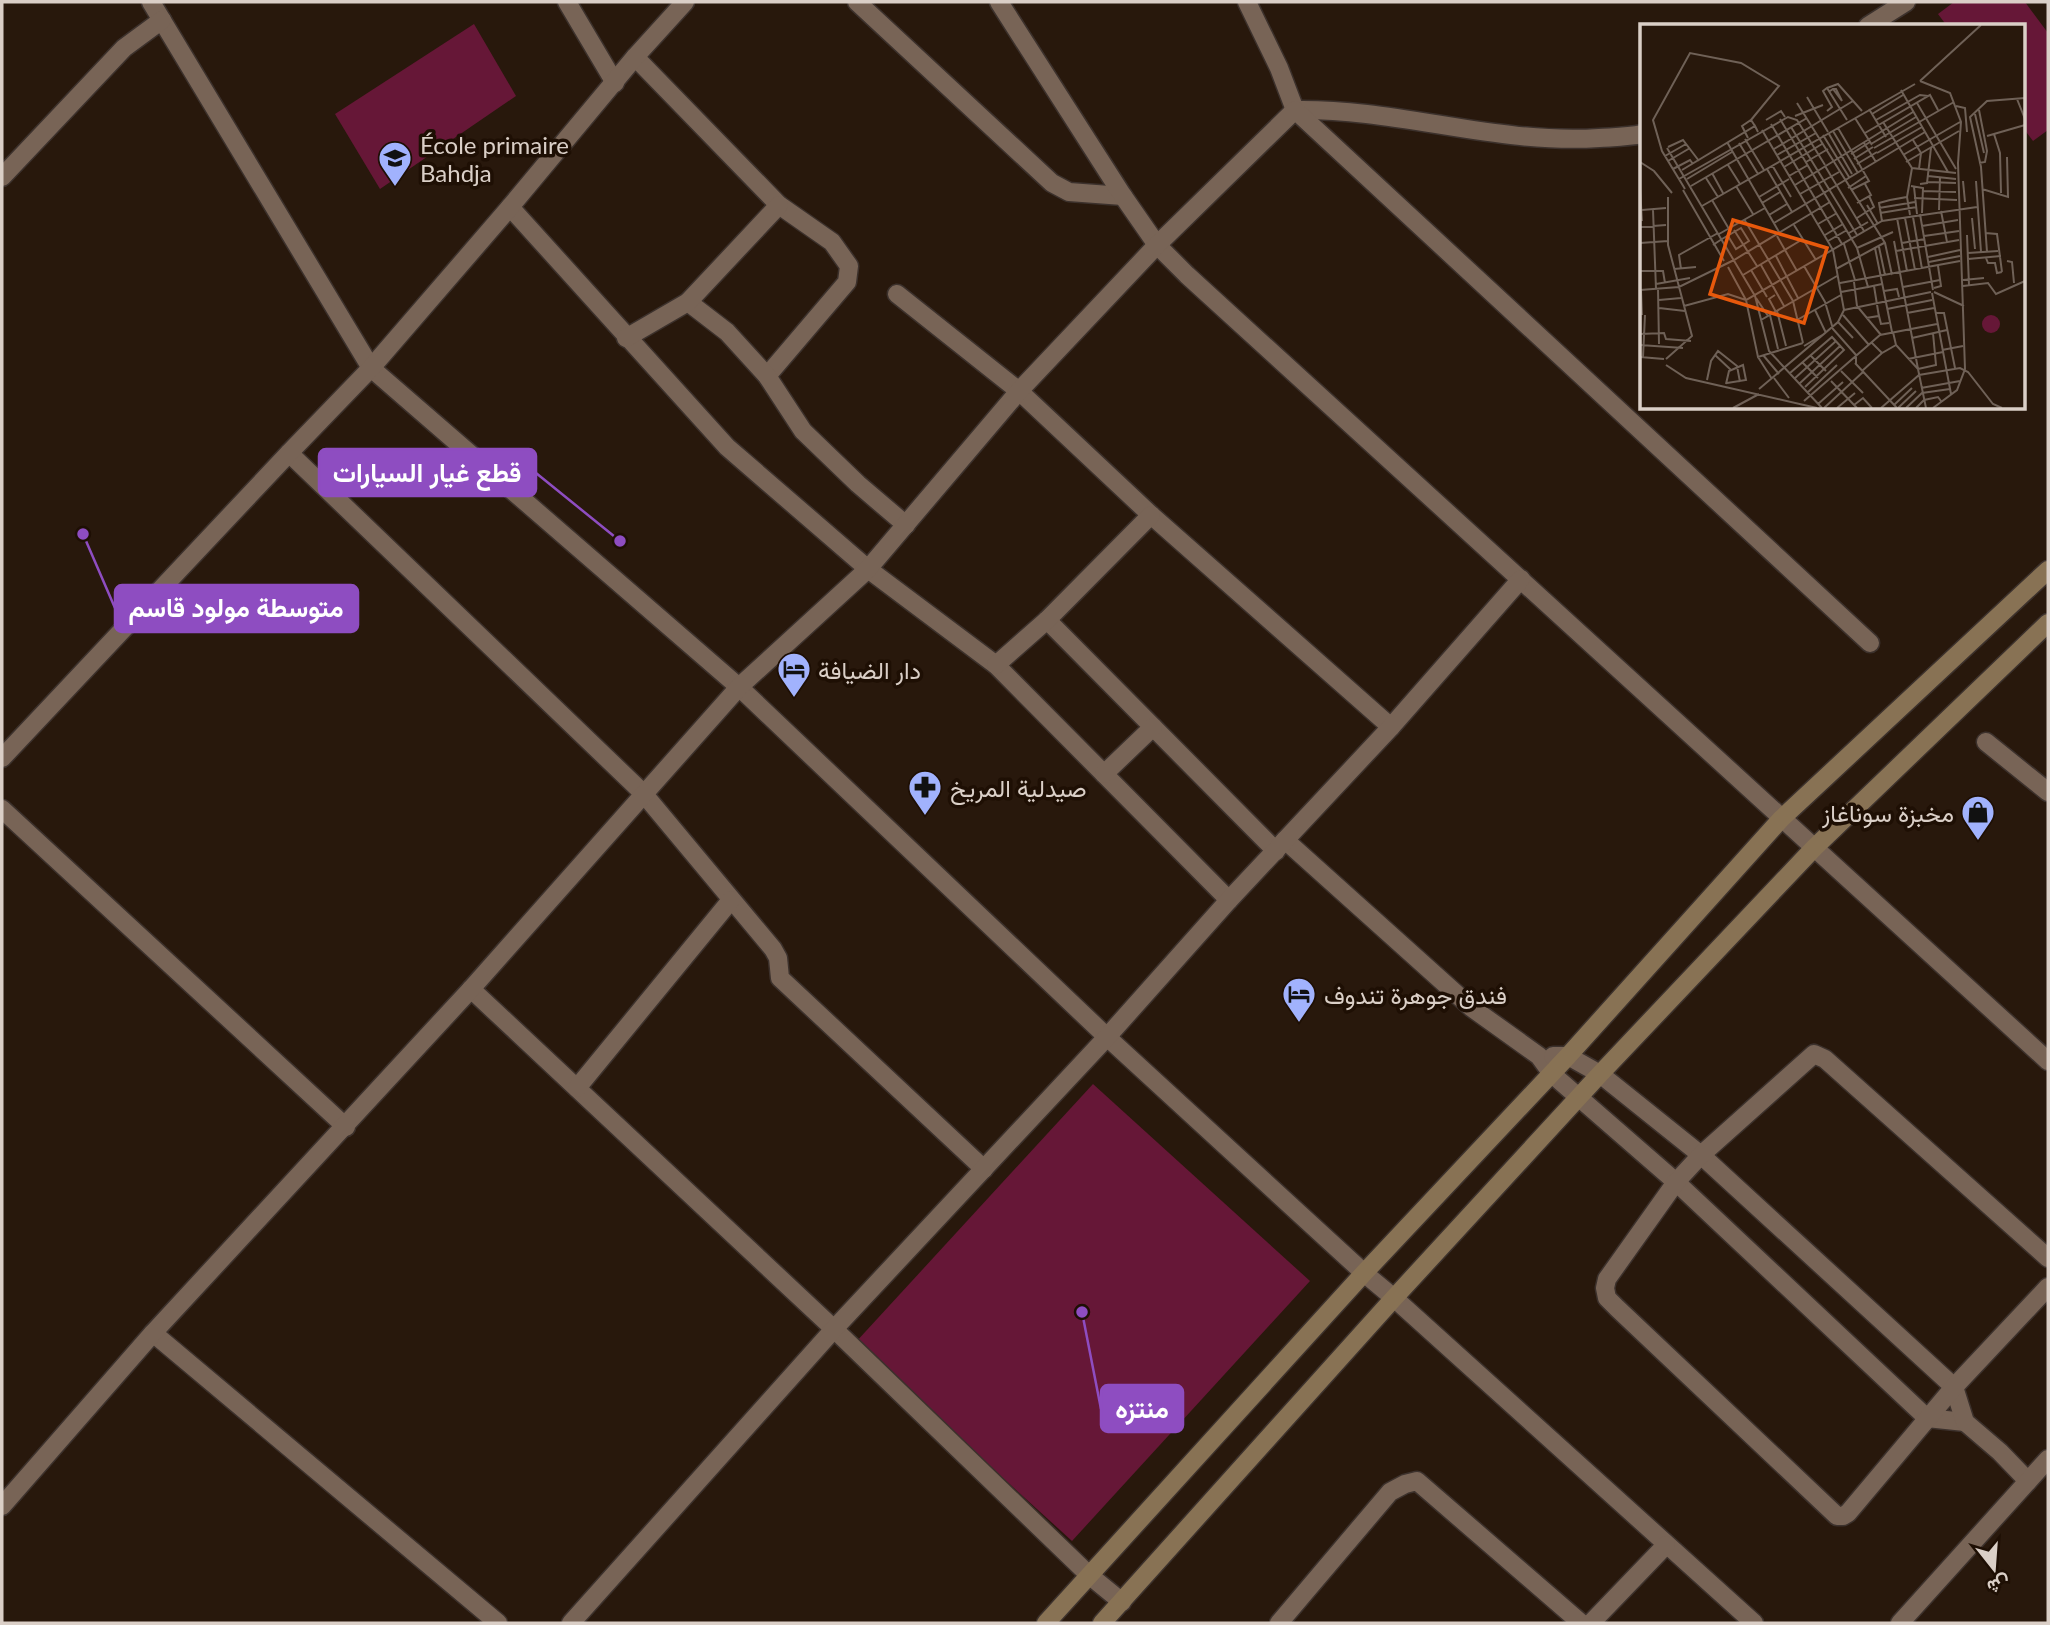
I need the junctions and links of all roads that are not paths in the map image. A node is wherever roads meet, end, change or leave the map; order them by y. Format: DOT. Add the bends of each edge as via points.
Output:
graph roads {
  1 [pos="151,2"];
  2 [pos="567,2"];
  3 [pos="685,2"];
  4 [pos="857,2"];
  5 [pos="999,2"];
  6 [pos="1247,2"];
  7 [pos="1906,2"];
  8 [pos="162,20"];
  9 [pos="1871,24"];
  10 [pos="635,57"];
  11 [pos="615,83"];
  12 [pos="1295,110"];
  13 [pos="1640,134"];
  14 [pos="2,177"];
  15 [pos="1123,196"];
  16 [pos="779,205"];
  17 [pos="510,207"];
  18 [pos="1157,245"];
  19 [pos="897,294"];
  20 [pos="688,302"];
  21 [pos="626,338"];
  22 [pos="371,369"];
  23 [pos="767,376"];
  24 [pos="1019,391"];
  25 [pos="289,453"];
  26 [pos="1151,515"];
  27 [pos="906,525"];
  28 [pos="868,569"];
  29 [pos="2048,570"];
  30 [pos="1521,579"];
  31 [pos="1047,620"];
  32 [pos="2048,623"];
  33 [pos="1870,643"];
  34 [pos="996,665"];
  35 [pos="739,687"];
  36 [pos="1153,727"];
  37 [pos="1391,727"];
  38 [pos="1986,742"];
  39 [pos="2,758"];
  40 [pos="1104,774"];
  41 [pos="2048,792"];
  42 [pos="643,793"];
  43 [pos="2,808"];
  44 [pos="1781,819"];
  45 [pos="1281,846"];
  46 [pos="1815,848"];
  47 [pos="731,900"];
  48 [pos="1230,900"];
  49 [pos="471,989"];
  50 [pos="1107,1037"];
  51 [pos="1539,1056"];
  52 [pos="1568,1056"];
  53 [pos="2048,1061"];
  54 [pos="1552,1074"];
  55 [pos="1600,1074"];
  56 [pos="577,1088"];
  57 [pos="1579,1097"];
  58 [pos="346,1127"];
  59 [pos="1701,1155"];
  60 [pos="984,1170"];
  61 [pos="1676,1182"];
  62 [pos="2048,1258"];
  63 [pos="1364,1273"];
  64 [pos="2048,1286"];
  65 [pos="1394,1298"];
  66 [pos="834,1329"];
  67 [pos="153,1333"];
  68 [pos="1954,1387"];
  69 [pos="1927,1419"];
  70 [pos="1965,1422"];
  71 [pos="2048,1459"];
  72 [pos="2028,1481"];
  73 [pos="2,1506"];
  74 [pos="1666,1545"];
  75 [pos="1088,1575"];
  76 [pos="1122,1602"];
  77 [pos="498,1623"];
  78 [pos="571,1623"];
  79 [pos="1046,1623"];
  80 [pos="1102,1623"];
  81 [pos="1279,1623"];
  82 [pos="1581,1623"];
  83 [pos="1591,1623"];
  84 [pos="1754,1623"];
  85 [pos="1900,1623"];
  1 -- 8 [label="street"];
  2 -- 11 [label="street"];
  3 -- 10 [label="street"];
  4 -- 15 [label="street" via="1052,183 1069,192"];
  5 -- 15 [label="street"];
  6 -- 12 [label="street"];
  7 -- 9 [label="street"];
  8 -- 14 [label="street" via="117,55"];
  8 -- 22 [label="street"];
  10 -- 11 [label="street"];
  10 -- 16 [label="street"];
  11 -- 17 [label="street"];
  12 -- 13 [label="street" via="1330,109 1570,140"];
  12 -- 18 [label="street"];
  12 -- 33 [label="street"];
  15 -- 18 [label="street"];
  16 -- 20 [label="street"];
  16 -- 23 [label="street" via="832,242 849,267 847,282"];
  17 -- 21 [label="street"];
  17 -- 22 [label="street"];
  18 -- 24 [label="street"];
  18 -- 30 [label="street"];
  19 -- 24 [label="street"];
  20 -- 21 [label="street"];
  20 -- 23 [label="street" via="727,332"];
  21 -- 28 [label="street" via="727,447"];
  22 -- 25 [label="street"];
  22 -- 35 [label="street"];
  23 -- 27 [label="street" via="803,431"];
  24 -- 26 [label="street"];
  24 -- 27 [label="street"];
  25 -- 39 [label="street"];
  25 -- 42 [label="street"];
  26 -- 31 [label="street"];
  26 -- 37 [label="street"];
  27 -- 28 [label="street"];
  28 -- 34 [label="street"];
  28 -- 35 [label="street"];
  29 -- 44 [label="street"];
  30 -- 37 [label="street"];
  30 -- 44 [label="street"];
  31 -- 34 [label="street"];
  31 -- 36 [label="street"];
  32 -- 46 [label="street"];
  34 -- 40 [label="street"];
  35 -- 42 [label="street"];
  35 -- 50 [label="street"];
  36 -- 40 [label="street"];
  36 -- 45 [label="street"];
  37 -- 45 [label="street"];
  38 -- 41 [label="street"];
  40 -- 48 [label="street"];
  42 -- 47 [label="street"];
  42 -- 49 [label="street"];
  43 -- 58 [label="street"];
  44 -- 46 [label="street"];
  44 -- 52 [label="street"];
  45 -- 48 [label="street"];
  45 -- 51 [label="street" via="1472,1009"];
  46 -- 53 [label="street"];
  46 -- 55 [label="street"];
  47 -- 56 [label="street"];
  47 -- 60 [label="street" via="773,949 779,978"];
  48 -- 50 [label="street"];
  49 -- 56 [label="street"];
  49 -- 58 [label="street"];
  50 -- 60 [label="street"];
  50 -- 63 [label="street"];
  51 -- 52 [label="street"];
  51 -- 54 [label="street"];
  52 -- 54 [label="street"];
  52 -- 55 [label="street"];
  54 -- 57 [label="street"];
  54 -- 63 [label="street"];
  55 -- 57 [label="street"];
  55 -- 59 [label="street"];
  56 -- 66 [label="street"];
  57 -- 61 [label="street"];
  57 -- 65 [label="street"];
  58 -- 67 [label="street"];
  59 -- 61 [label="street"];
  59 -- 62 [label="street" via="1810,1056 1821,1055"];
  59 -- 68 [label="street"];
  60 -- 66 [label="street"];
  61 -- 69 [label="street"];
  61 -- 69 [label="street" via="1607,1279 1607,1298 1627,1318 1837,1516 1848,1513"];
  63 -- 65 [label="street"];
  63 -- 75 [label="street"];
  64 -- 68 [label="street"];
  65 -- 74 [label="street"];
  65 -- 76 [label="street"];
  66 -- 75 [label="street"];
  66 -- 78 [label="street"];
  67 -- 73 [label="street"];
  67 -- 77 [label="street"];
  68 -- 69 [label="street"];
  68 -- 70 [label="street"];
  69 -- 70 [label="street"];
  70 -- 72 [label="street"];
  71 -- 72 [label="street"];
  72 -- 85 [label="street"];
  74 -- 83 [label="street"];
  74 -- 84 [label="street"];
  75 -- 76 [label="street"];
  75 -- 79 [label="street"];
  76 -- 80 [label="street"];
  81 -- 82 [label="street" via="1390,1492 1417,1481"];
}
